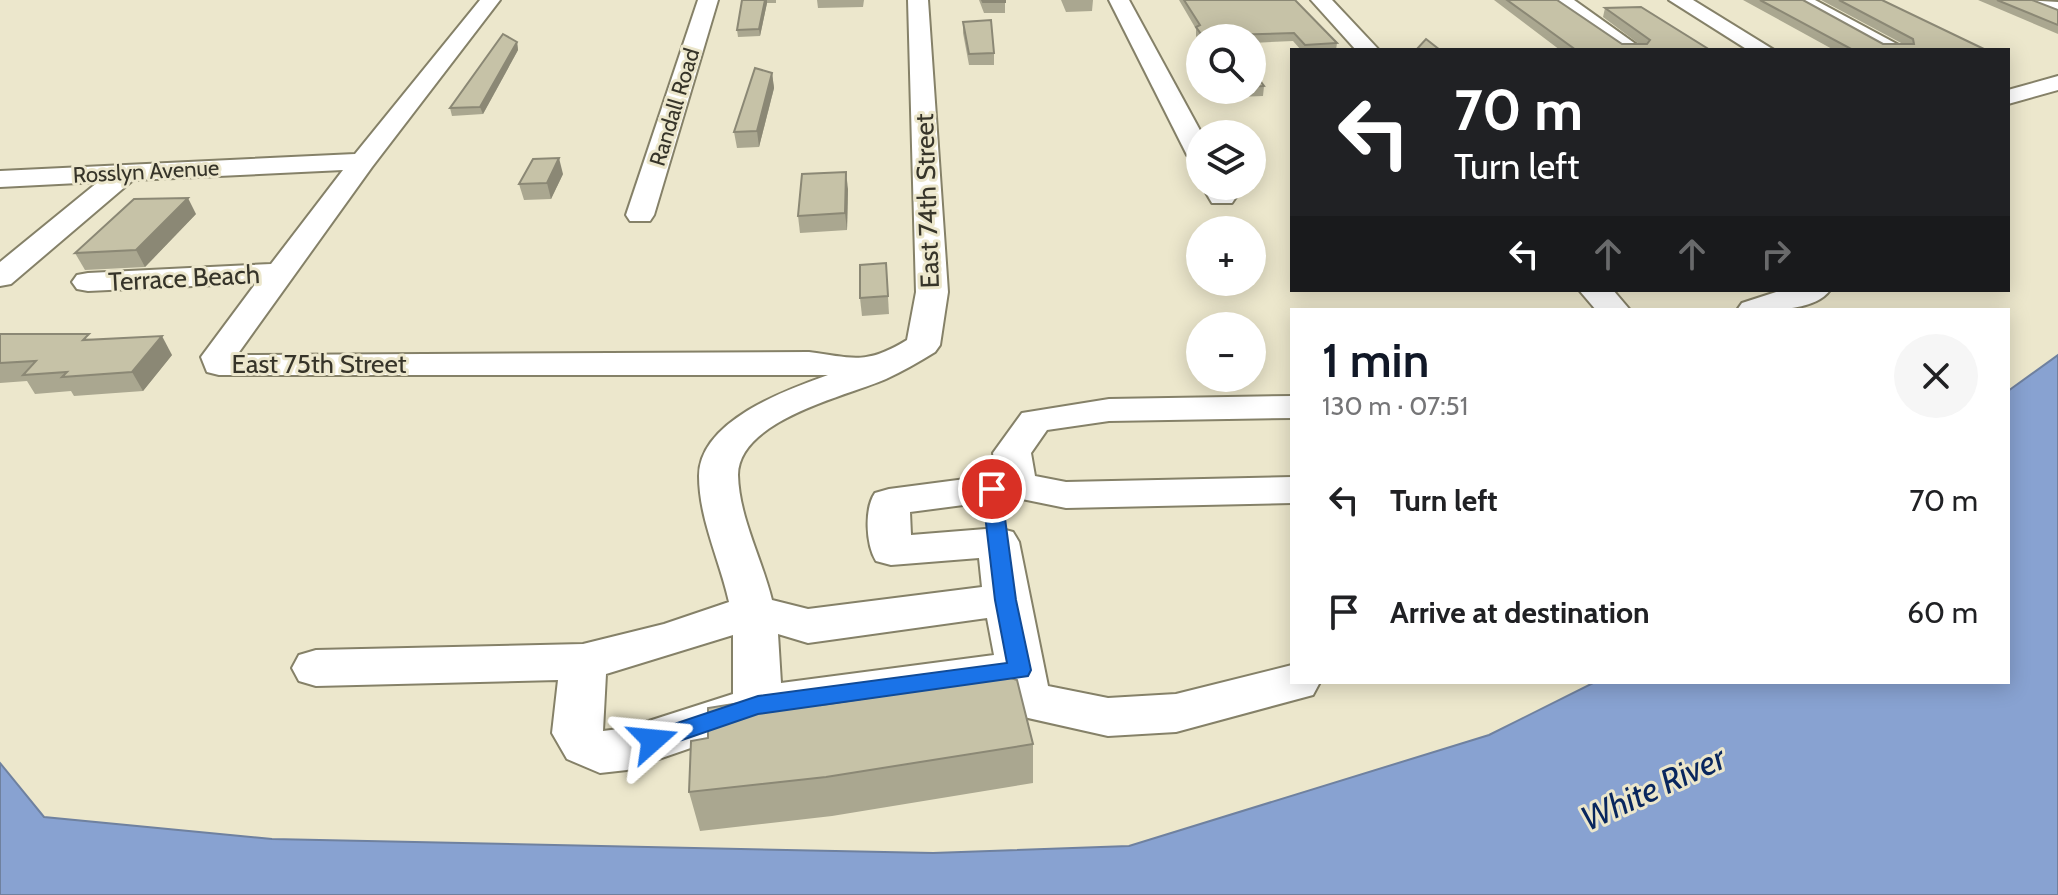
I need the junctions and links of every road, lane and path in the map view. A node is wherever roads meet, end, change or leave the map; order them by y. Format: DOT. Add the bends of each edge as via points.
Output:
graph roads {
  1 [pos="490,0"];
  2 [pos="708,0"];
  3 [pos="918,0"];
  4 [pos="1119,0"];
  5 [pos="1321,0"];
  6 [pos="1561,0"];
  7 [pos="1679,0"];
  8 [pos="1800,0"];
  9 [pos="2036,0"];
  10 [pos="2058,9"];
  11 [pos="1366,48"];
  12 [pos="1630,48"];
  13 [pos="1760,48"];
  14 [pos="1893,48"];
  15 [pos="2058,83"];
  16 [pos="2010,96"];
  17 [pos="395,121"];
  18 [pos="1186,128"];
  19 [pos="363,161"];
  20 [pos="292,164"];
  21 [pos="128,171"];
  22 [pos="0,179"];
  23 [pos="640,215"];
  24 [pos="279,273"];
  25 [pos="0,277"];
  26 [pos="88,282"];
  27 [pos="1597,292"];
  28 [pos="1808,292"];
  29 [pos="1612,308"];
  30 [pos="1759,308"];
  31 [pos="875,371"];
  32 [pos="1290,407"];
  33 [pos="1004,487"];
  34 [pos="1290,490"];
  35 [pos="998,542"];
  36 [pos="1006,600"];
  37 [pos="753,611"];
  38 [pos="583,662"];
  39 [pos="316,668"];
  40 [pos="1020,670"];
  41 [pos="1290,684"];
  42 [pos="758,705"];
  1 -- 17 [label="street, East 75th Street"];
  2 -- 23 [label="street, Randall Road"];
  3 -- 31 [label="street, East 74th Street" via="932,292 923,345"];
  4 -- 18 [label="street"];
  5 -- 11 [label="street"];
  6 -- 12 [label="street"];
  7 -- 13 [label="street"];
  8 -- 14 [label="street"];
  9 -- 10 [label="street"];
  15 -- 16 [label="street"];
  17 -- 19 [label="street, East 75th Street"];
  17 -- 20 [label="street, Rosslyn Avenue" via="347,150"];
  19 -- 20 [label="street, Rosslyn Avenue"];
  19 -- 24 [label="street, East 75th Street"];
  20 -- 21 [label="street, Rosslyn Avenue"];
  21 -- 22 [label="street, Rosslyn Avenue"];
  21 -- 25 [label="street"];
  24 -- 26 [label="street, Terrace Beach"];
  24 -- 31 [label="street, East 75th Street" via="218,357 219,365 809,362"];
  27 -- 29 [label="street"];
  28 -- 30 [label="street"];
  31 -- 37 [label="street, East 74th Street" via="791,403 740,433 719,466 723,507"];
  32 -- 33 [label="street" via="1109,410 1035,421 1012,453"];
  33 -- 34 [label="street" via="1066,495"];
  33 -- 35 [label="street"];
  33 -- 35 [label="street" via="889,502 891,551"];
  35 -- 36 [label="street"];
  36 -- 37 [label="street" via="808,626"];
  36 -- 40 [label="street"];
  37 -- 38 [label="street"];
  37 -- 42 [label="street, East 74th Street"];
  38 -- 39 [label="street"];
  38 -- 42 [label="street" via="577,733 585,745 600,752 627,749"];
  40 -- 41 [label="street" via="1027,701 1108,717 1176,713"];
  40 -- 42 [label="street"];
}
